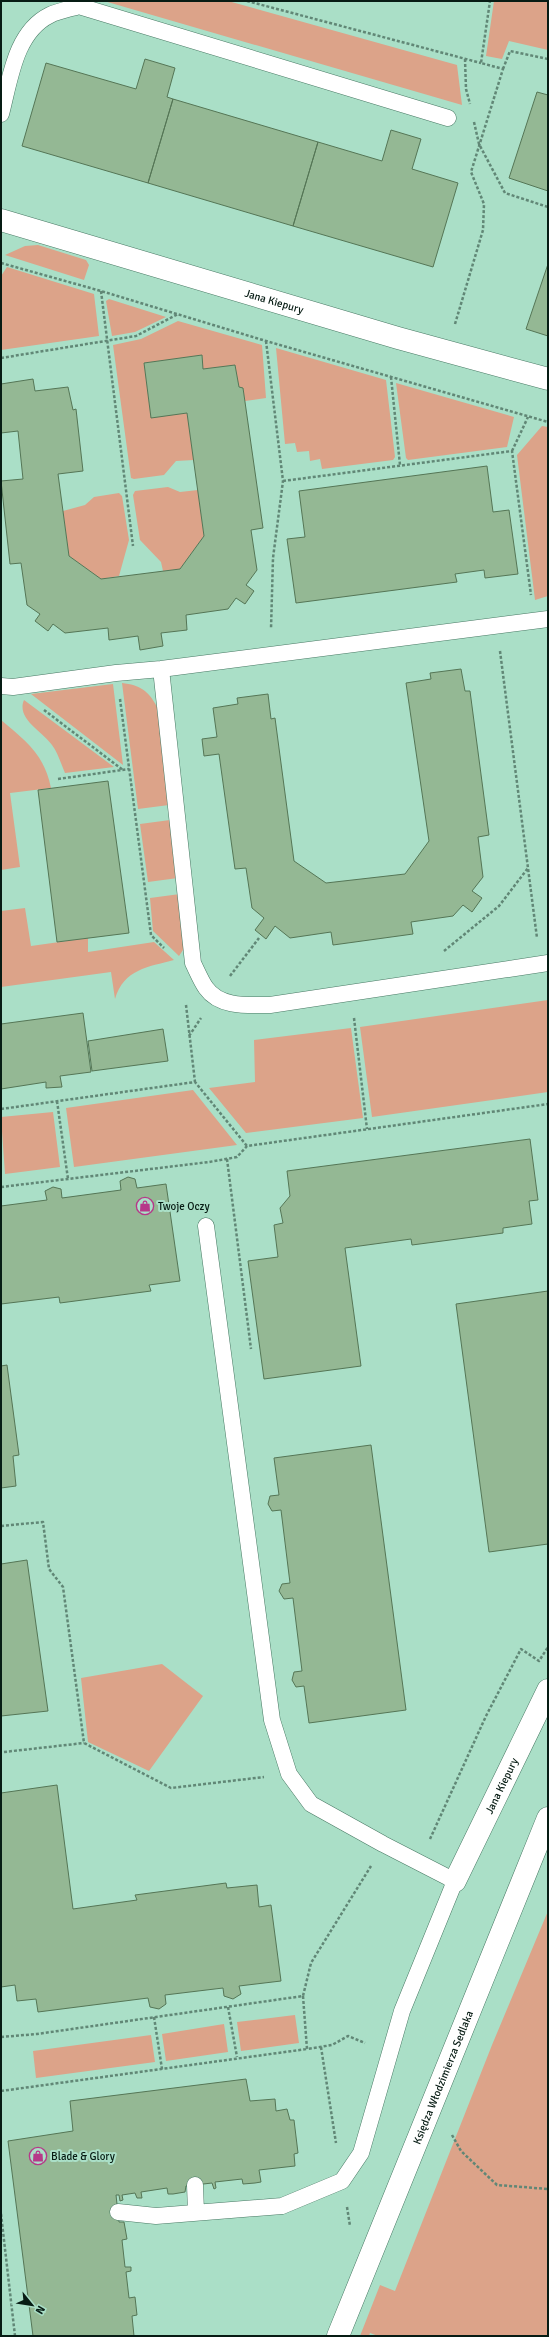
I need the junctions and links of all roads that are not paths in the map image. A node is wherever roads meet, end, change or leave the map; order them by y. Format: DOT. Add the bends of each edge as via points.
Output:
graph roads {
  1 [pos="1,114"];
  2 [pos="448,118"];
  3 [pos="1,220"];
  4 [pos="548,379"];
  5 [pos="541,620"];
  6 [pos="161,669"];
  7 [pos="7,686"];
  8 [pos="548,963"];
  9 [pos="206,1226"];
  10 [pos="548,1690"];
  11 [pos="548,1818"];
  12 [pos="455,1881"];
  13 [pos="195,2185"];
  14 [pos="118,2212"];
  15 [pos="196,2212"];
  16 [pos="338,2336"];
  1 -- 2 [label="lane" via="18,51 30,30 49,16 79,6"];
  3 -- 4 [label="street, Jana Kiepury"];
  5 -- 6 [label="lane"];
  6 -- 7 [label="lane"];
  6 -- 8 [label="lane" via="193,963 206,989 215,997 234,1005 270,1005"];
  9 -- 12 [label="lane" via="272,1720 289,1774 311,1804"];
  10 -- 12 [label="street, Jana Kiepury"];
  11 -- 16 [label="street, Księdza Włodzimierza Sedlaka"];
  12 -- 15 [label="lane" via="402,2010 360,2153 342,2181 282,2206"];
  13 -- 15 [label="lane"];
  14 -- 15 [label="lane" via="156,2216"];
}
